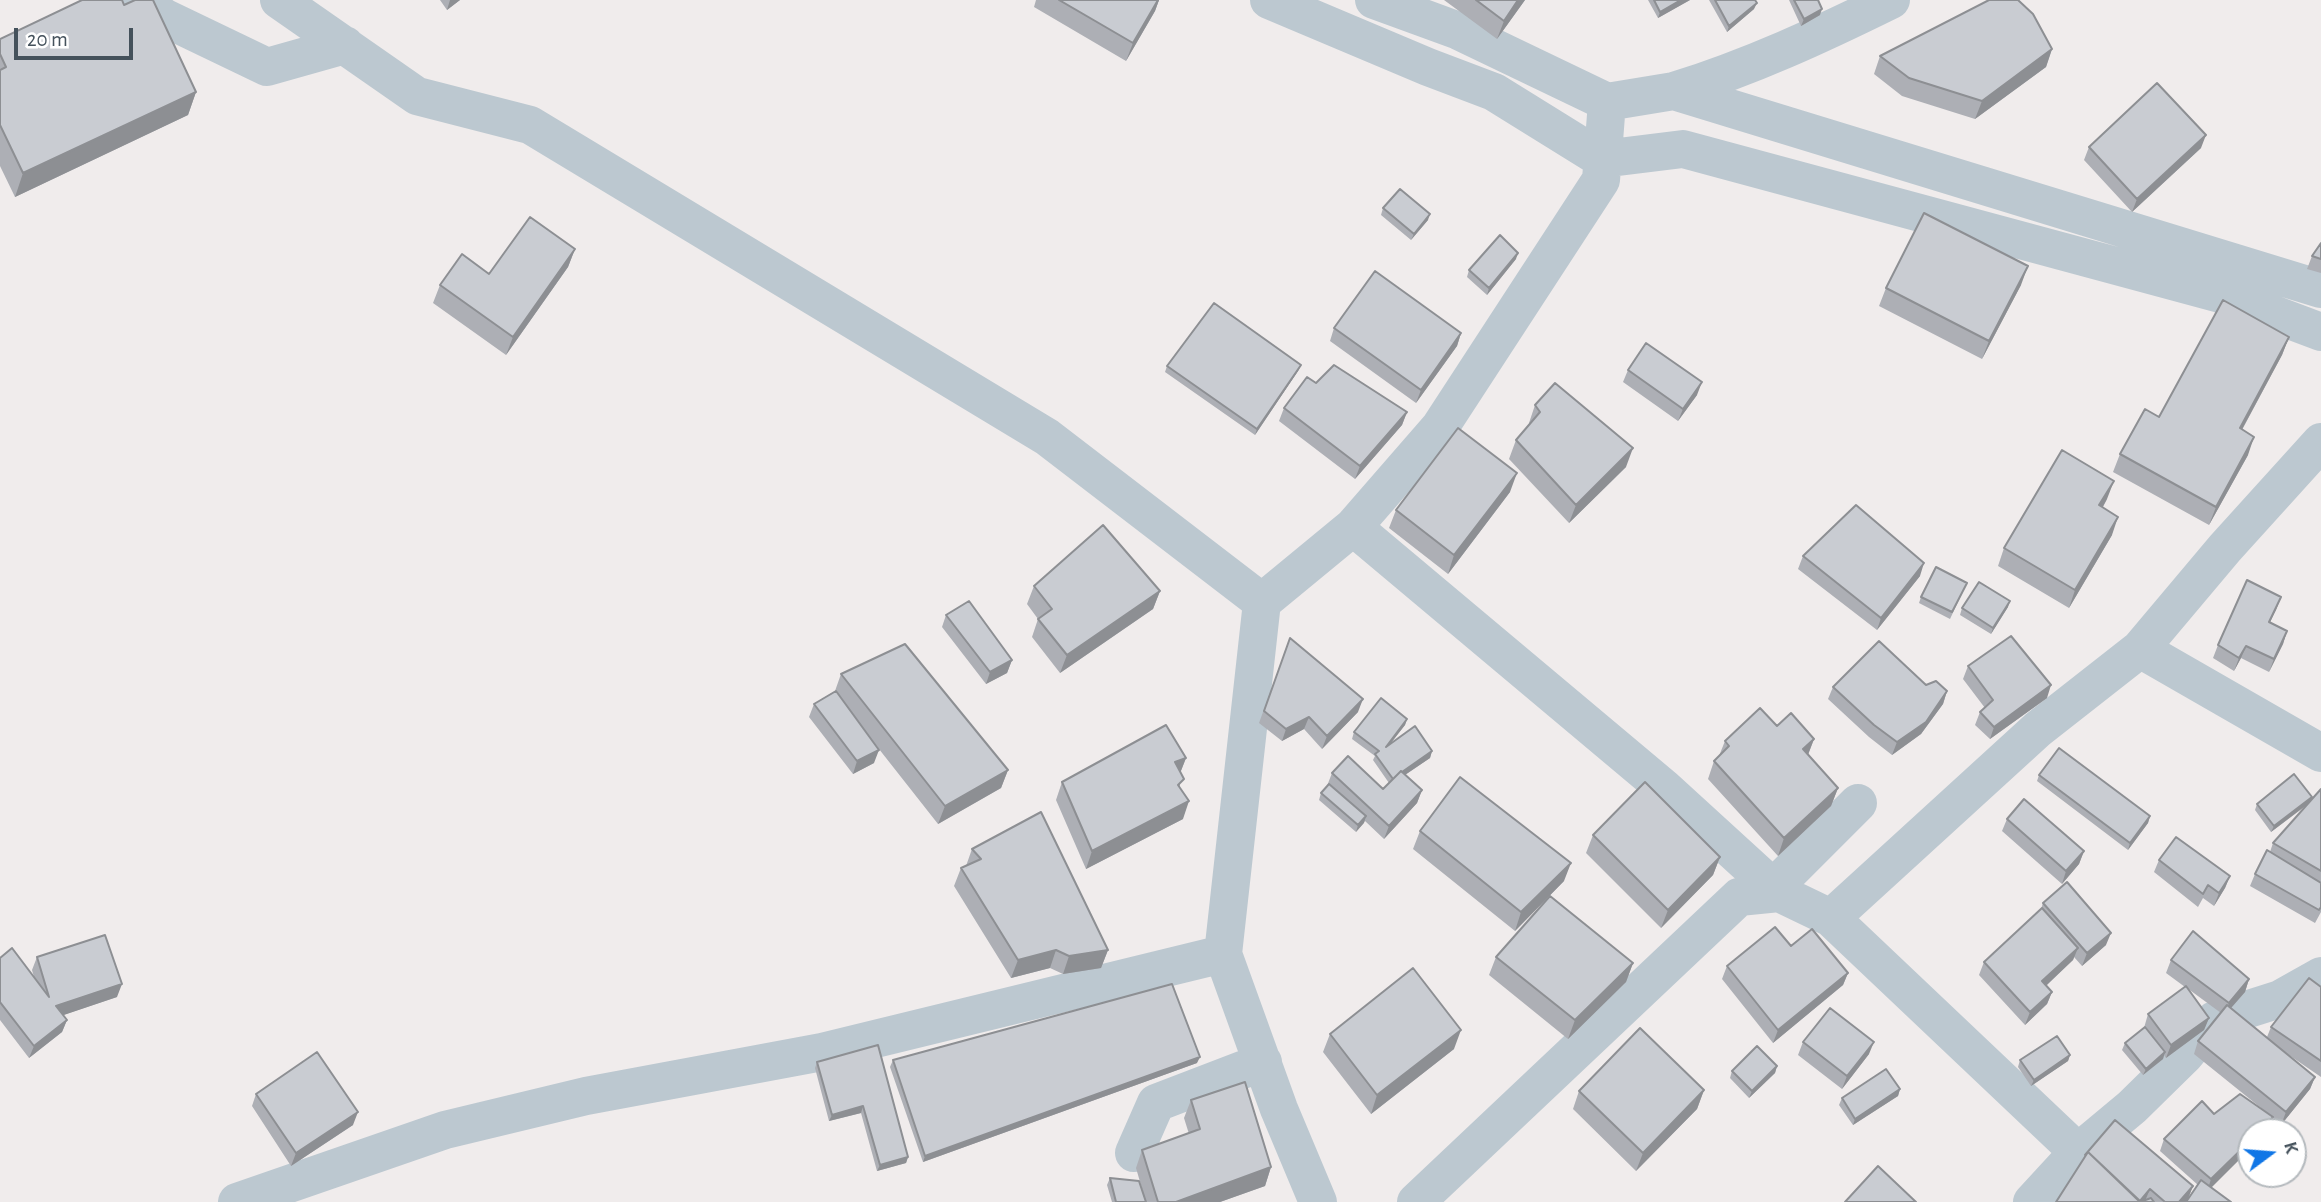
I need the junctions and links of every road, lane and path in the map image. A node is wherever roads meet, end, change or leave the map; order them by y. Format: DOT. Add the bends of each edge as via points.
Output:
graph roads {
  1 [pos="139,0"];
  2 [pos="279,0"];
  3 [pos="1269,0"];
  4 [pos="1374,0"];
  5 [pos="1892,0"];
  6 [pos="345,45"];
  7 [pos="1674,91"];
  8 [pos="1607,102"];
  9 [pos="1602,159"];
  10 [pos="2321,289"];
  11 [pos="2321,332"];
  12 [pos="2321,442"];
  13 [pos="1353,527"];
  14 [pos="1262,603"];
  15 [pos="2140,649"];
  16 [pos="2321,753"];
  17 [pos="1858,803"];
  18 [pos="1776,890"];
  19 [pos="1831,918"];
  20 [pos="1223,954"];
  21 [pos="2321,976"];
  22 [pos="1263,1062"];
  23 [pos="2078,1152"];
  24 [pos="1134,1153"];
  25 [pos="237,1202"];
  26 [pos="1318,1202"];
  27 [pos="1416,1202"];
  28 [pos="2032,1202"];
  1 -- 6 [label="street" via="165,18 267,67"];
  2 -- 6 [label="street"];
  3 -- 9 [label="street" via="1494,92"];
  4 -- 8 [label="street" via="1458,31"];
  5 -- 7 [label="street" via="1791,48"];
  6 -- 14 [label="street" via="417,96 530,125 1035,430"];
  7 -- 8 [label="street"];
  7 -- 10 [label="street"];
  8 -- 9 [label="street"];
  9 -- 11 [label="street" via="1683,149 2220,294"];
  9 -- 13 [label="street" via="1601,180 1440,427"];
  12 -- 15 [label="street"];
  13 -- 14 [label="street"];
  13 -- 18 [label="street" via="1664,788"];
  14 -- 20 [label="street"];
  15 -- 16 [label="street"];
  15 -- 19 [label="street" via="2038,729"];
  17 -- 18 [label="street"];
  18 -- 19 [label="street"];
  18 -- 27 [label="street" via="1739,897"];
  19 -- 23 [label="street"];
  20 -- 22 [label="street"];
  20 -- 25 [label="street" via="822,1052 586,1096 444,1130"];
  21 -- 23 [label="street" via="2280,999 2214,1020 2132,1107"];
  22 -- 24 [label="street" via="1156,1103"];
  22 -- 26 [label="street"];
  23 -- 28 [label="street"];
}
